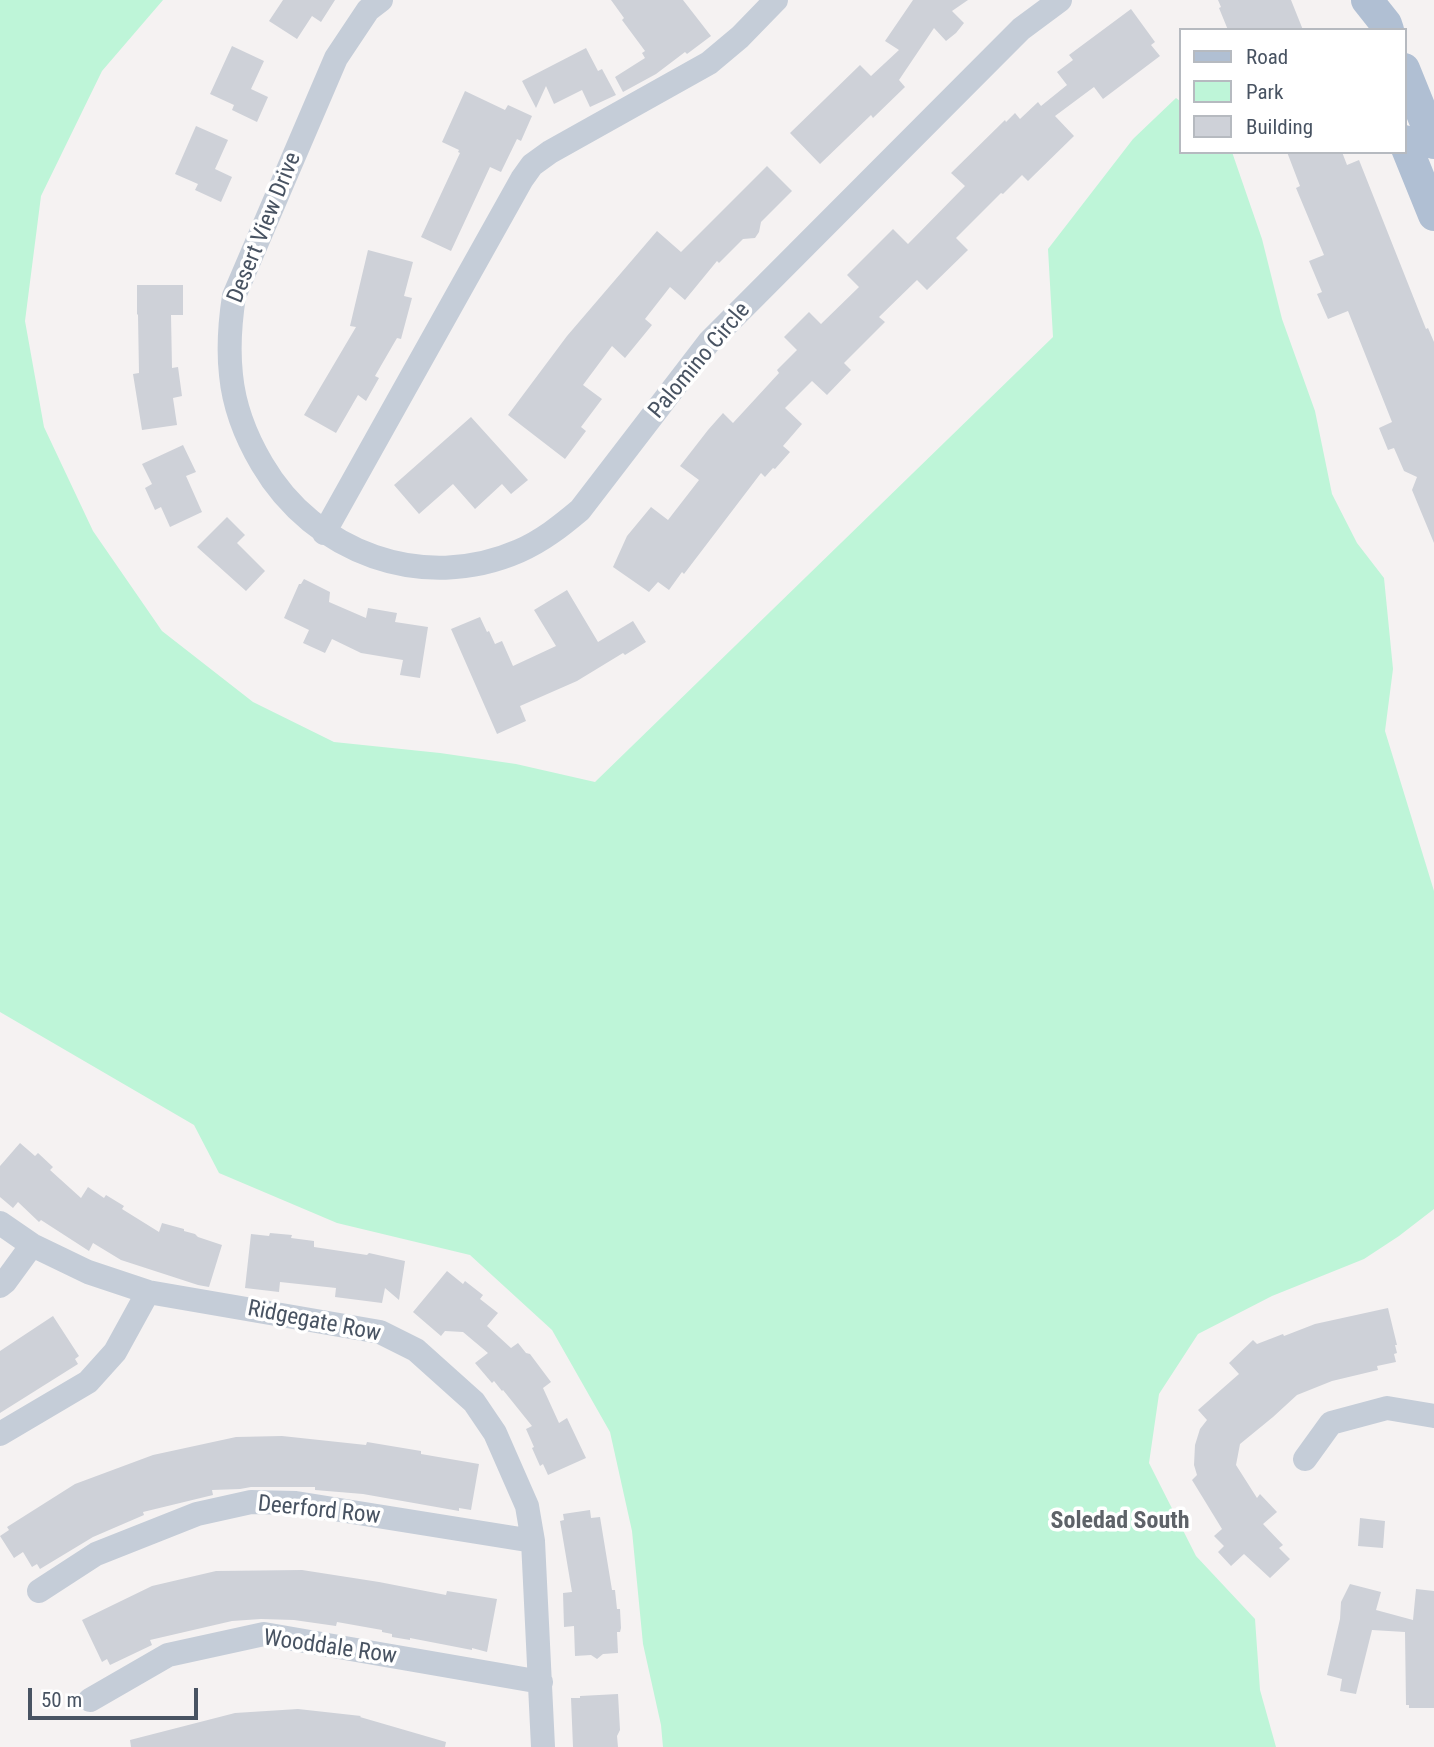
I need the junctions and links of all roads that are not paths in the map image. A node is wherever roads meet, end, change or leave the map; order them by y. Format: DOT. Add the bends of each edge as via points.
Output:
graph roads {
  1 [pos="381,0"];
  2 [pos="776,0"];
  3 [pos="1060,0"];
  4 [pos="1360,0"];
  5 [pos="1367,0"];
  6 [pos="1359,28"];
  7 [pos="1387,28"];
  8 [pos="1406,74"];
  9 [pos="1434,143"];
  10 [pos="1406,146"];
  11 [pos="1434,215"];
  12 [pos="324,533"];
  13 [pos="0,1223"];
  14 [pos="32,1245"];
  15 [pos="0,1286"];
  16 [pos="148,1292"];
  17 [pos="1434,1416"];
  18 [pos="0,1434"];
  19 [pos="1306,1459"];
  20 [pos="533,1541"];
  21 [pos="39,1591"];
  22 [pos="541,1682"];
  23 [pos="90,1700"];
  24 [pos="543,1747"];
  1 -- 12 [label="street, Desert View Drive" via="368,10 336,58 234,296 230,323 231,377 244,429 285,497"];
  2 -- 12 [label="street" via="709,63 532,166"];
  3 -- 12 [label="street, Palomino Circle" via="1021,29 709,342 580,510 561,526 506,556 444,568 393,563"];
  4 -- 6 [label="main road"];
  5 -- 7 [label="main road"];
  8 -- 9 [label="main road"];
  10 -- 11 [label="main road"];
  13 -- 14 [label="street, Ridgegate Row"];
  14 -- 15 [label="street"];
  14 -- 16 [label="street, Ridgegate Row" via="88,1272"];
  16 -- 18 [label="street" via="115,1352 88,1382"];
  16 -- 20 [label="street, Ridgegate Row" via="380,1332 416,1350 474,1402 495,1433 527,1506"];
  17 -- 19 [label="street" via="1387,1408 1331,1423"];
  20 -- 21 [label="street, Deerford Row" via="296,1503 251,1502 197,1514 96,1554"];
  20 -- 22 [label="street, Ridgegate Row"];
  22 -- 23 [label="street, Wooddale Row" via="264,1634 168,1655"];
  22 -- 24 [label="street, Ridgegate Row"];
}
